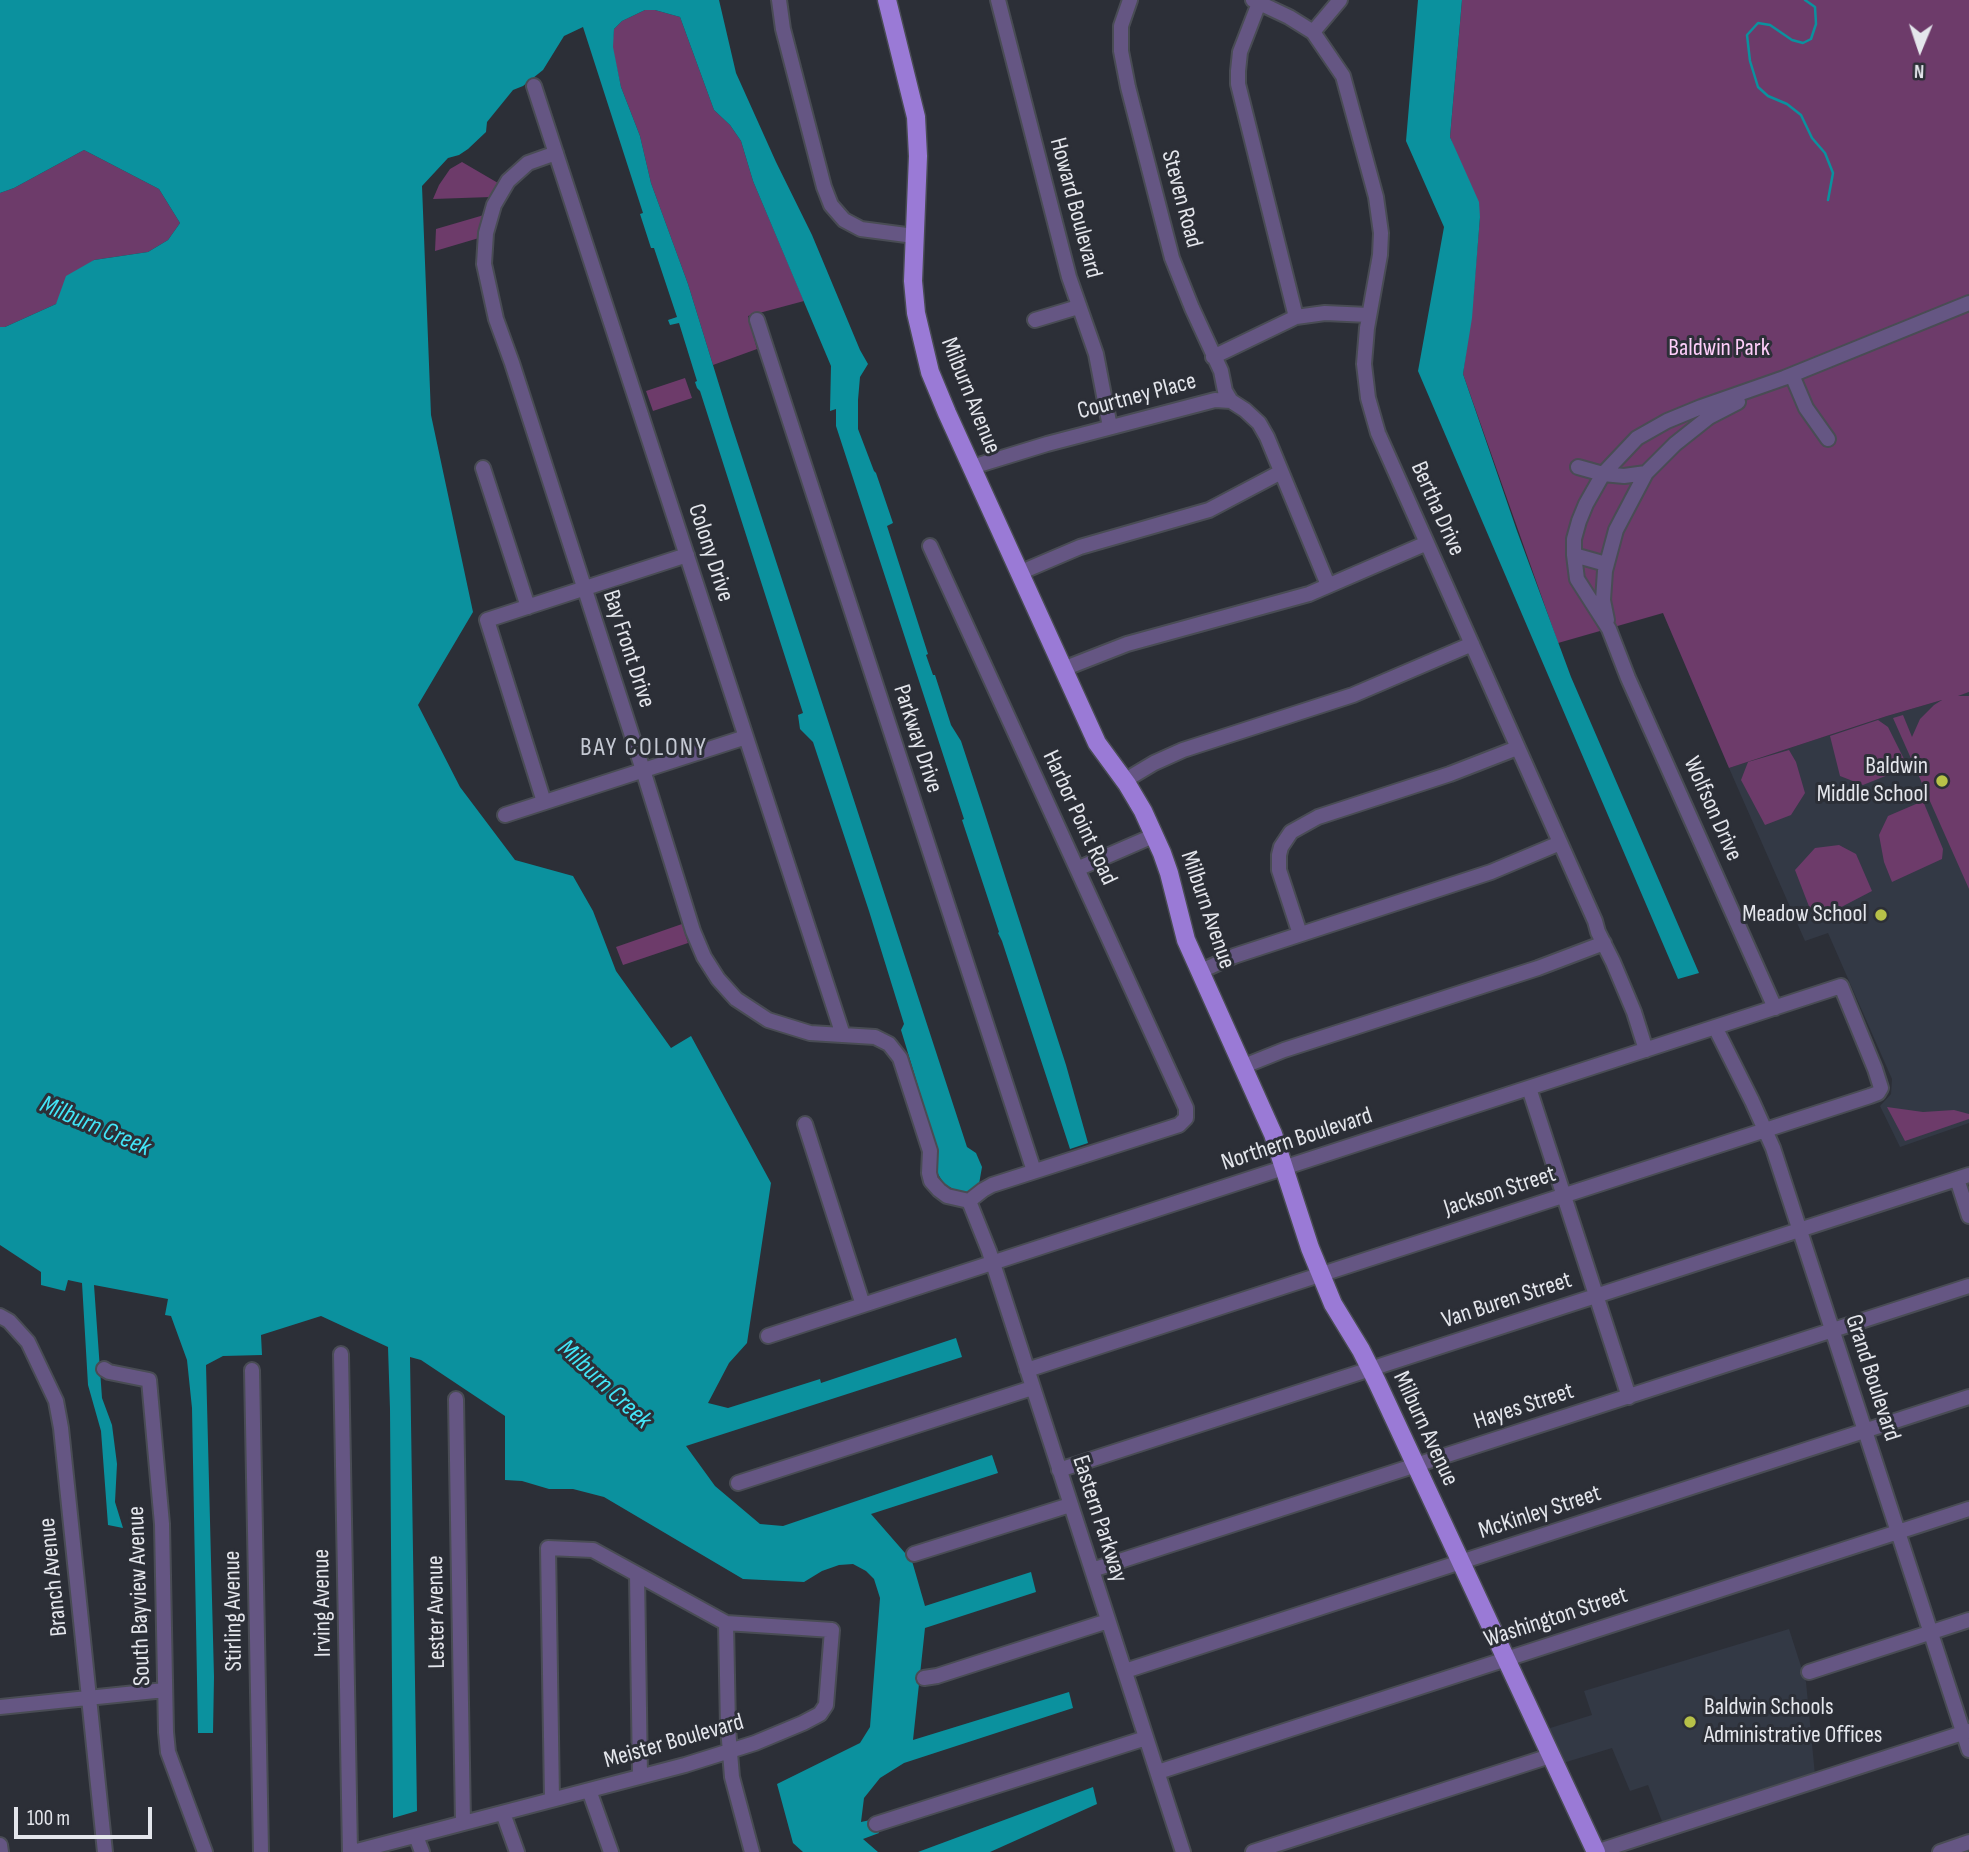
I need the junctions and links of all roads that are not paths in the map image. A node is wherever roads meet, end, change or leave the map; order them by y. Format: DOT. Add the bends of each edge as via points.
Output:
graph roads {
  1 [pos="779,0"];
  2 [pos="887,0"];
  3 [pos="998,0"];
  4 [pos="1129,0"];
  5 [pos="1340,0"];
  6 [pos="1256,1"];
  7 [pos="1313,32"];
  8 [pos="534,86"];
  9 [pos="556,153"];
  10 [pos="914,236"];
  11 [pos="1969,303"];
  12 [pos="1078,307"];
  13 [pos="1369,315"];
  14 [pos="1296,317"];
  15 [pos="757,320"];
  16 [pos="1035,320"];
  17 [pos="1213,357"];
  18 [pos="1788,377"];
  19 [pos="1231,401"];
  20 [pos="1110,427"];
  21 [pos="1828,439"];
  22 [pos="972,467"];
  23 [pos="1578,467"];
  24 [pos="483,468"];
  25 [pos="1281,472"];
  26 [pos="1646,473"];
  27 [pos="1603,474"];
  28 [pos="1427,543"];
  29 [pos="930,546"];
  30 [pos="687,555"];
  31 [pos="1574,555"];
  32 [pos="1606,564"];
  33 [pos="1020,573"];
  34 [pos="1328,585"];
  35 [pos="585,589"];
  36 [pos="528,607"];
  37 [pos="1609,629"];
  38 [pos="1472,644"];
  39 [pos="1063,669"];
  40 [pos="746,737"];
  41 [pos="1517,748"];
  42 [pos="643,770"];
  43 [pos="1124,781"];
  44 [pos="544,802"];
  45 [pos="505,815"];
  46 [pos="1153,836"];
  47 [pos="1560,844"];
  48 [pos="1077,869"];
  49 [pos="1300,934"];
  50 [pos="1604,943"];
  51 [pos="1201,971"];
  52 [pos="1841,986"];
  53 [pos="1775,1008"];
  54 [pos="1715,1027"];
  55 [pos="843,1035"];
  56 [pos="1646,1050"];
  57 [pos="1244,1066"];
  58 [pos="1529,1088"];
  59 [pos="805,1124"];
  60 [pos="1764,1130"];
  61 [pos="1284,1168"];
  62 [pos="1034,1171"];
  63 [pos="1963,1177"];
  64 [pos="1564,1195"];
  65 [pos="969,1201"];
  66 [pos="1969,1216"];
  67 [pos="1800,1230"];
  68 [pos="992,1263"];
  69 [pos="1320,1274"];
  70 [pos="1969,1286"];
  71 [pos="1596,1296"];
  72 [pos="863,1305"];
  73 [pos="0,1316"];
  74 [pos="1832,1330"];
  75 [pos="768,1336"];
  76 [pos="341,1354"];
  77 [pos="104,1369"];
  78 [pos="1370,1369"];
  79 [pos="252,1370"];
  80 [pos="1027,1370"];
  81 [pos="1032,1388"];
  82 [pos="1629,1396"];
  83 [pos="1969,1397"];
  84 [pos="456,1399"];
  85 [pos="1865,1431"];
  86 [pos="1415,1466"];
  87 [pos="1059,1469"];
  88 [pos="738,1483"];
  89 [pos="1070,1505"];
  90 [pos="1969,1509"];
  91 [pos="1898,1532"];
  92 [pos="914,1554"];
  93 [pos="1459,1562"];
  94 [pos="1092,1570"];
  95 [pos="637,1574"];
  96 [pos="1969,1620"];
  97 [pos="1108,1621"];
  98 [pos="726,1623"];
  99 [pos="1931,1632"];
  100 [pos="1505,1659"];
  101 [pos="1125,1671"];
  102 [pos="1809,1672"];
  103 [pos="924,1678"];
  104 [pos="165,1690"];
  105 [pos="89,1698"];
  106 [pos="0,1707"];
  107 [pos="1966,1732"];
  108 [pos="1146,1738"];
  109 [pos="1969,1750"];
  110 [pos="730,1751"];
  111 [pos="1550,1756"];
  112 [pos="1158,1772"];
  113 [pos="640,1776"];
  114 [pos="589,1790"];
  115 [pos="552,1800"];
  116 [pos="503,1813"];
  117 [pos="463,1823"];
  118 [pos="876,1824"];
  119 [pos="416,1836"];
  120 [pos="1969,1842"];
  121 [pos="0,1845"];
  122 [pos="1,1852"];
  123 [pos="106,1852"];
  124 [pos="205,1852"];
  125 [pos="261,1852"];
  126 [pos="351,1852"];
  127 [pos="422,1852"];
  128 [pos="517,1852"];
  129 [pos="611,1852"];
  130 [pos="752,1852"];
  131 [pos="1183,1852"];
  132 [pos="1253,1852"];
  133 [pos="1596,1852"];
  134 [pos="1940,1852"];
  1 -- 10 [label="street" via="831,205 844,220 861,229"];
  2 -- 10 [label="main road, Milburn Avenue" via="916,117"];
  3 -- 12 [label="street, Howard Boulevard"];
  4 -- 17 [label="street, Steven Road" via="1121,26 1128,87 1172,258"];
  5 -- 7 [label="street"];
  6 -- 7 [label="street, Bertha Drive"];
  6 -- 14 [label="street" via="1240,52 1238,84"];
  7 -- 13 [label="street, Bertha Drive" via="1343,76 1376,197 1380,255"];
  8 -- 9 [label="street, Colony Drive"];
  9 -- 30 [label="street, Colony Drive"];
  9 -- 35 [label="street, Bay Front Drive" via="528,163 508,181 494,205 484,264 496,319"];
  10 -- 22 [label="main road, Milburn Avenue" via="913,281 923,347"];
  11 -- 18 [label="street"];
  12 -- 16 [label="street"];
  12 -- 20 [label="street, Howard Boulevard" via="1096,354"];
  13 -- 14 [label="street"];
  13 -- 28 [label="street, Bertha Drive" via="1364,363 1368,398 1378,433"];
  14 -- 17 [label="street"];
  15 -- 62 [label="street, Parkway Drive"];
  17 -- 19 [label="street, Steven Road"];
  18 -- 21 [label="street"];
  18 -- 26 [label="street, Wolfson Drive" via="1709,417"];
  18 -- 27 [label="street, Wolfson Drive" via="1667,421 1637,438"];
  19 -- 20 [label="street, Courtney Place" via="1215,400"];
  19 -- 25 [label="street, Courtney Place" via="1259,423"];
  20 -- 22 [label="street, Courtney Place"];
  22 -- 33 [label="main road, Milburn Avenue"];
  23 -- 27 [label="street"];
  24 -- 36 [label="street"];
  25 -- 33 [label="street" via="1209,510 1080,547"];
  25 -- 34 [label="street, Courtney Place"];
  26 -- 27 [label="street"];
  26 -- 32 [label="street, Wolfson Drive" via="1616,530"];
  27 -- 31 [label="street, Wolfson Drive" via="1579,521"];
  28 -- 34 [label="street"];
  28 -- 38 [label="street, Bertha Drive"];
  29 -- 48 [label="street, Harbor Point Road"];
  30 -- 35 [label="street"];
  30 -- 40 [label="street, Colony Drive"];
  31 -- 32 [label="street"];
  31 -- 37 [label="street, Wolfson Drive" via="1577,579"];
  32 -- 37 [label="street, Wolfson Drive" via="1603,600"];
  33 -- 39 [label="main road, Milburn Avenue"];
  34 -- 39 [label="street" via="1293,599 1127,643"];
  35 -- 36 [label="street"];
  35 -- 42 [label="street, Bay Front Drive"];
  36 -- 44 [label="street" via="487,620"];
  37 -- 53 [label="street, Wolfson Drive"];
  38 -- 41 [label="street, Bertha Drive"];
  38 -- 43 [label="street" via="1353,695 1183,750"];
  39 -- 43 [label="main road, Milburn Avenue" via="1097,743"];
  40 -- 42 [label="street"];
  40 -- 55 [label="street, Colony Drive"];
  41 -- 47 [label="street, Bertha Drive"];
  41 -- 49 [label="street" via="1318,817 1291,832 1281,847 1279,870"];
  42 -- 44 [label="street"];
  42 -- 55 [label="street, Bay Front Drive" via="693,931 718,979 736,999 768,1020 810,1033"];
  43 -- 46 [label="main road, Milburn Avenue"];
  44 -- 45 [label="street"];
  46 -- 48 [label="street"];
  46 -- 51 [label="main road, Milburn Avenue" via="1169,873 1186,940"];
  47 -- 49 [label="street" via="1491,873"];
  47 -- 50 [label="street, Bertha Drive"];
  48 -- 62 [label="street, Harbor Point Road" via="1186,1108 1186,1118 1179,1125"];
  49 -- 51 [label="street"];
  50 -- 56 [label="street, Bertha Drive"];
  50 -- 57 [label="street"];
  51 -- 57 [label="main road, Milburn Avenue"];
  52 -- 53 [label="street, Northern Boulevard"];
  52 -- 60 [label="street, Jackson Street" via="1881,1088 1870,1096"];
  53 -- 54 [label="street, Northern Boulevard"];
  54 -- 56 [label="street, Northern Boulevard"];
  54 -- 60 [label="street, Grand Boulevard"];
  55 -- 65 [label="street, Bay Front Drive" via="875,1037 894,1049 930,1151 931,1181 947,1196"];
  56 -- 58 [label="street, Northern Boulevard"];
  57 -- 61 [label="main road, Milburn Avenue"];
  58 -- 61 [label="street, Northern Boulevard"];
  58 -- 64 [label="street"];
  59 -- 72 [label="street"];
  60 -- 64 [label="street, Jackson Street"];
  60 -- 67 [label="street, Grand Boulevard"];
  61 -- 68 [label="street, Northern Boulevard"];
  61 -- 69 [label="main road, Milburn Avenue"];
  62 -- 65 [label="street" via="992,1185"];
  63 -- 66 [label="street"];
  63 -- 67 [label="street, Van Buren Street"];
  64 -- 69 [label="street, Jackson Street"];
  64 -- 71 [label="street"];
  65 -- 68 [label="street, Eastern Parkway"];
  67 -- 71 [label="street, Van Buren Street"];
  67 -- 74 [label="street, Grand Boulevard"];
  68 -- 72 [label="street, Northern Boulevard"];
  68 -- 80 [label="street, Eastern Parkway"];
  69 -- 78 [label="main road, Milburn Avenue"];
  69 -- 80 [label="street, Jackson Street"];
  70 -- 74 [label="street, Hayes Street"];
  71 -- 78 [label="street, Van Buren Street"];
  71 -- 82 [label="street"];
  72 -- 75 [label="street, Northern Boulevard"];
  73 -- 105 [label="street, Branch Avenue" via="28,1342 55,1401"];
  74 -- 82 [label="street, Hayes Street"];
  74 -- 85 [label="street, Grand Boulevard"];
  76 -- 126 [label="street, Irving Avenue"];
  77 -- 104 [label="street, South Bayview Avenue" via="149,1380 162,1524"];
  78 -- 86 [label="main road, Milburn Avenue"];
  78 -- 87 [label="street, Van Buren Street"];
  79 -- 125 [label="street, Stirling Avenue"];
  80 -- 81 [label="street, Eastern Parkway"];
  81 -- 87 [label="street, Eastern Parkway"];
  81 -- 88 [label="street"];
  82 -- 86 [label="street, Hayes Street"];
  83 -- 85 [label="street, McKinley Street"];
  84 -- 117 [label="street, Lester Avenue"];
  85 -- 91 [label="street, Grand Boulevard"];
  85 -- 93 [label="street, McKinley Street"];
  86 -- 93 [label="main road, Milburn Avenue"];
  86 -- 94 [label="street, Hayes Street"];
  87 -- 89 [label="street, Eastern Parkway"];
  89 -- 92 [label="street"];
  89 -- 94 [label="street, Eastern Parkway"];
  90 -- 91 [label="street, Washington Street"];
  91 -- 99 [label="street, Grand Boulevard"];
  91 -- 100 [label="street, Washington Street"];
  93 -- 100 [label="main road, Milburn Avenue"];
  93 -- 101 [label="street, McKinley Street"];
  94 -- 97 [label="street, Eastern Parkway"];
  95 -- 98 [label="street"];
  95 -- 113 [label="street"];
  95 -- 115 [label="street" via="593,1550 548,1548"];
  96 -- 99 [label="street"];
  97 -- 101 [label="street, Eastern Parkway"];
  97 -- 103 [label="street"];
  98 -- 110 [label="street"];
  98 -- 110 [label="street, Meister Boulevard" via="832,1630 826,1705 820,1714"];
  99 -- 102 [label="street"];
  99 -- 107 [label="street, Grand Boulevard"];
  100 -- 111 [label="main road, Milburn Avenue"];
  100 -- 112 [label="street, Washington Street"];
  101 -- 108 [label="street, Eastern Parkway"];
  104 -- 105 [label="street"];
  104 -- 124 [label="street, South Bayview Avenue" via="168,1752"];
  105 -- 106 [label="street"];
  105 -- 123 [label="street, Branch Avenue"];
  107 -- 109 [label="street, Grand Boulevard"];
  107 -- 133 [label="street"];
  108 -- 112 [label="street, Eastern Parkway"];
  108 -- 118 [label="street"];
  110 -- 113 [label="street, Meister Boulevard"];
  110 -- 130 [label="street" via="732,1777"];
  111 -- 132 [label="street"];
  111 -- 133 [label="main road, Milburn Avenue"];
  112 -- 131 [label="street, Eastern Parkway"];
  113 -- 114 [label="street, Meister Boulevard"];
  114 -- 115 [label="street, Meister Boulevard"];
  114 -- 129 [label="street"];
  115 -- 116 [label="street, Meister Boulevard"];
  116 -- 117 [label="street, Meister Boulevard"];
  116 -- 128 [label="street"];
  117 -- 119 [label="street, Meister Boulevard"];
  119 -- 126 [label="street, Meister Boulevard"];
  119 -- 127 [label="street"];
  120 -- 134 [label="street"];
  121 -- 122 [label="street"];
}
